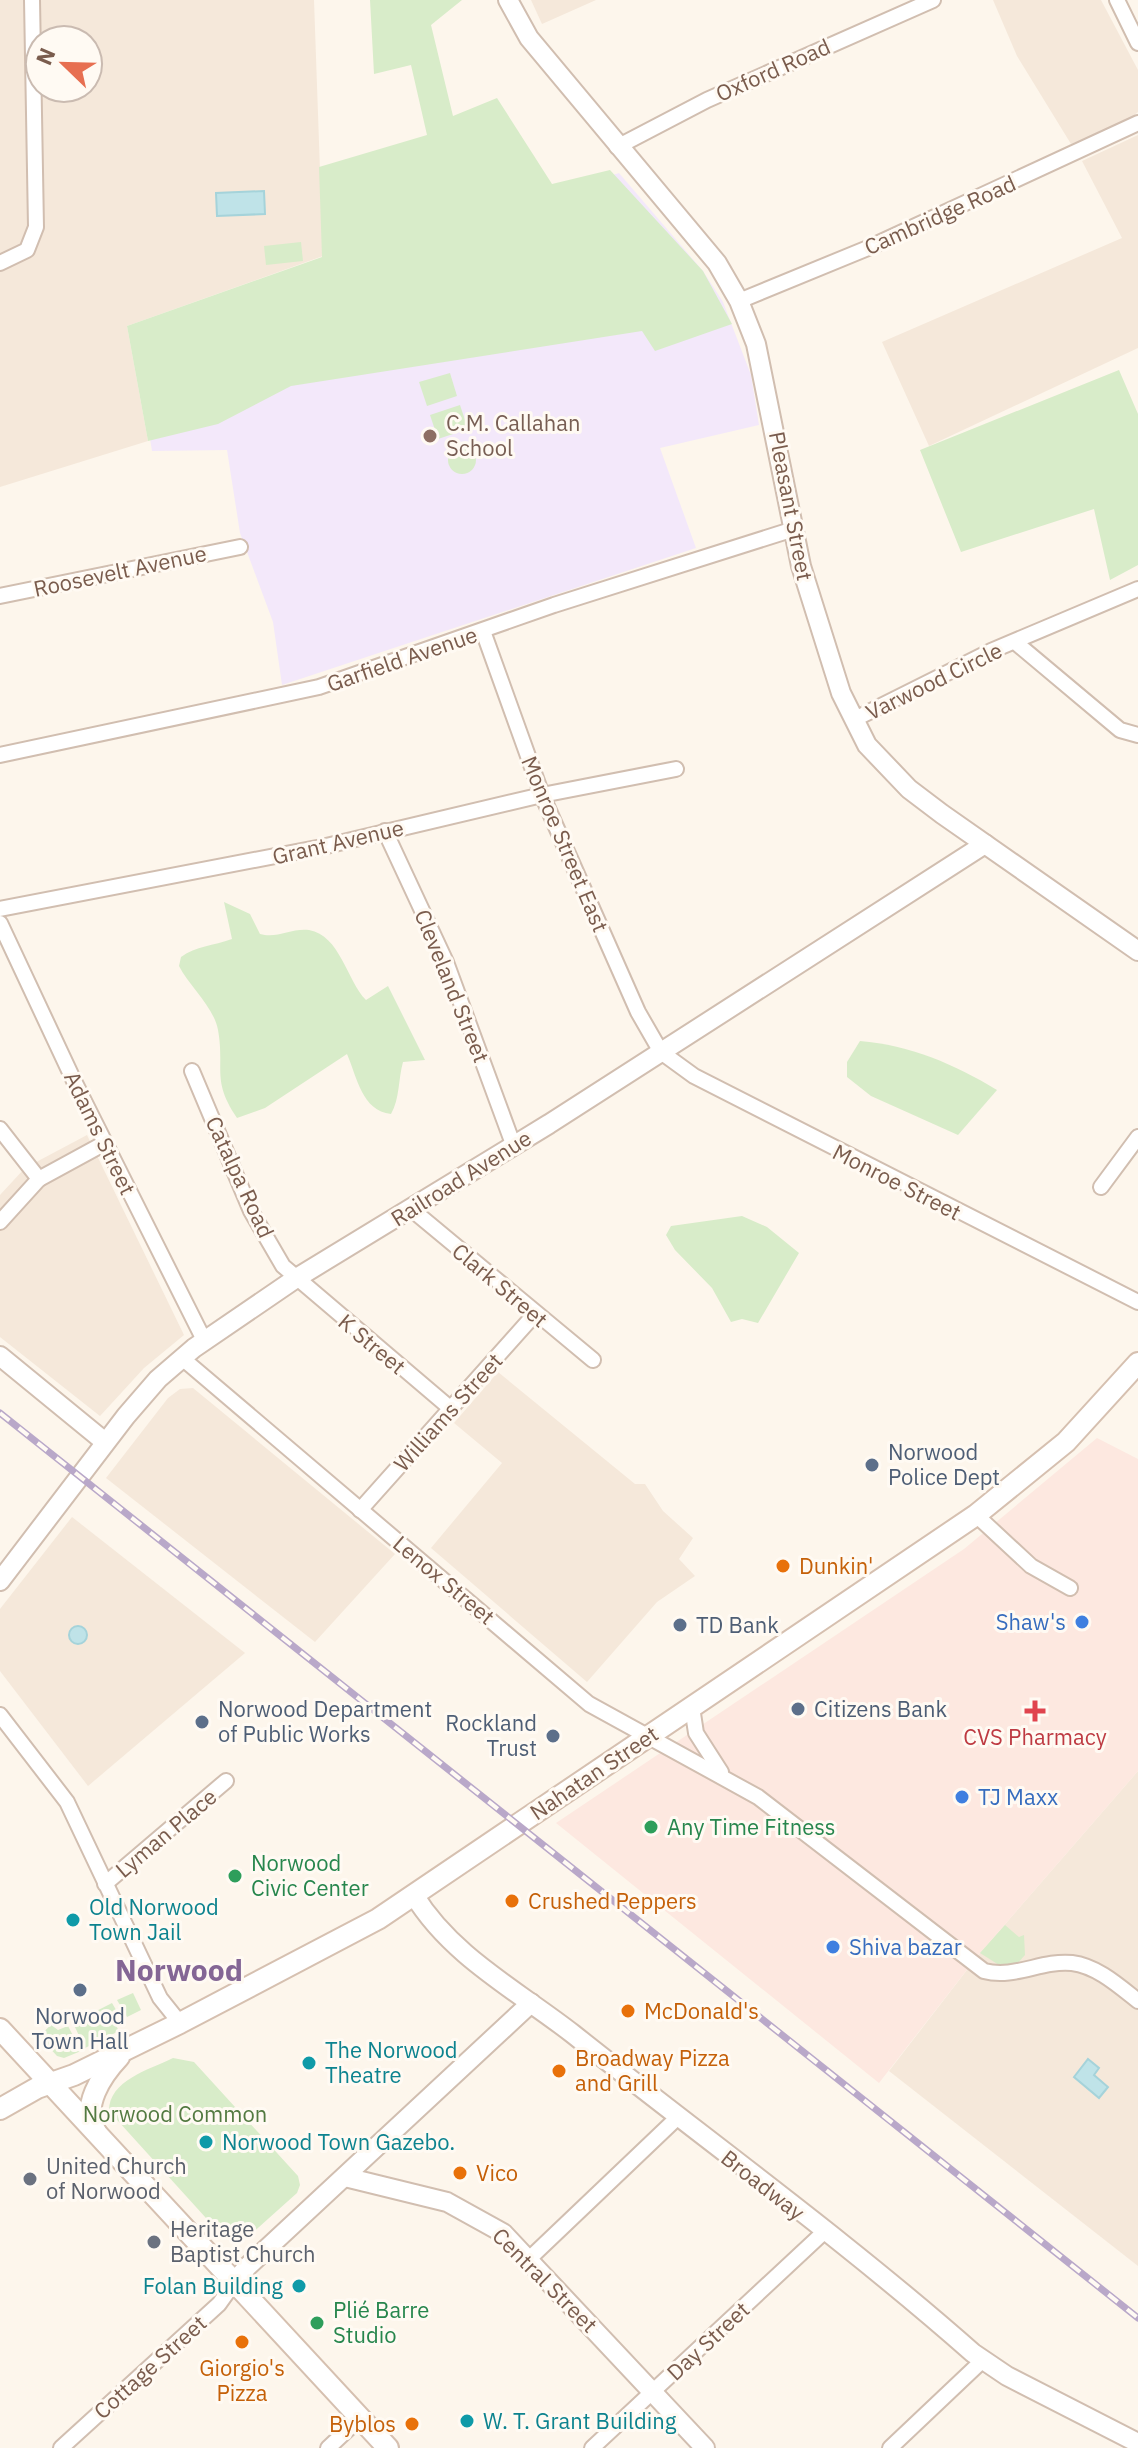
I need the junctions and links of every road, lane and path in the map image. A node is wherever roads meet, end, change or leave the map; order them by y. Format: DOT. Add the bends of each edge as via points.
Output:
graph roads {
  1 [pos="32,0"];
  2 [pos="508,0"];
  3 [pos="933,0"];
  4 [pos="1117,0"];
  5 [pos="1138,43"];
  6 [pos="1138,123"];
  7 [pos="617,147"];
  8 [pos="0,263"];
  9 [pos="739,301"];
  10 [pos="794,529"];
  11 [pos="240,547"];
  12 [pos="1138,589"];
  13 [pos="0,596"];
  14 [pos="483,631"];
  15 [pos="1015,642"];
  16 [pos="853,720"];
  17 [pos="1138,735"];
  18 [pos="0,755"];
  19 [pos="676,769"];
  20 [pos="542,795"];
  21 [pos="385,831"];
  22 [pos="985,844"];
  23 [pos="0,909"];
  24 [pos="0,923"];
  25 [pos="1138,951"];
  26 [pos="661,1052"];
  27 [pos="192,1071"];
  28 [pos="0,1129"];
  29 [pos="1138,1137"];
  30 [pos="105,1143"];
  31 [pos="513,1144"];
  32 [pos="39,1179"];
  33 [pos="1101,1187"];
  34 [pos="410,1208"];
  35 [pos="0,1222"];
  36 [pos="295,1279"];
  37 [pos="1138,1302"];
  38 [pos="535,1314"];
  39 [pos="204,1340"];
  40 [pos="0,1356"];
  41 [pos="182,1358"];
  42 [pos="593,1360"];
  43 [pos="1138,1363"];
  44 [pos="450,1408"];
  45 [pos="105,1442"];
  46 [pos="360,1510"];
  47 [pos="976,1515"];
  48 [pos="0,1581"];
  49 [pos="1070,1588"];
  50 [pos="692,1707"];
  51 [pos="0,1715"];
  52 [pos="649,1737"];
  53 [pos="724,1775"];
  54 [pos="226,1781"];
  55 [pos="105,1884"];
  56 [pos="414,1895"];
  57 [pos="1138,2001"];
  58 [pos="531,2003"];
  59 [pos="180,2023"];
  60 [pos="0,2029"];
  61 [pos="131,2047"];
  62 [pos="50,2083"];
  63 [pos="0,2109"];
  64 [pos="677,2118"];
  65 [pos="98,2135"];
  66 [pos="345,2177"];
  67 [pos="824,2232"];
  68 [pos="529,2259"];
  69 [pos="234,2283"];
  70 [pos="983,2360"];
  71 [pos="654,2392"];
  72 [pos="360,2418"];
  73 [pos="1138,2443"];
  74 [pos="61,2448"];
  75 [pos="328,2448"];
  76 [pos="388,2448"];
  77 [pos="592,2448"];
  78 [pos="705,2448"];
  79 [pos="890,2448"];
  1 -- 8 [label="street" via="36,227 27,250"];
  2 -- 7 [label="street, Pleasant Street" via="529,38"];
  3 -- 7 [label="street, Oxford Road" via="707,100"];
  4 -- 5 [label="street"];
  6 -- 9 [label="street, Cambridge Road"];
  7 -- 9 [label="street, Pleasant Street" via="717,263"];
  9 -- 10 [label="street, Pleasant Street" via="756,344"];
  10 -- 14 [label="street, Garfield Avenue"];
  10 -- 16 [label="street, Pleasant Street" via="821,633"];
  11 -- 13 [label="street, Roosevelt Avenue"];
  12 -- 15 [label="street, Varwood Circle"];
  14 -- 18 [label="street, Garfield Avenue" via="319,687"];
  14 -- 20 [label="street, Monroe Street East"];
  15 -- 16 [label="street, Varwood Circle"];
  15 -- 17 [label="street, Varwood Circle" via="1120,730"];
  16 -- 22 [label="street, Pleasant Street" via="888,769"];
  19 -- 20 [label="street, Grant Avenue"];
  20 -- 21 [label="street, Grant Avenue"];
  20 -- 26 [label="street, Monroe Street East" via="643,1023"];
  21 -- 23 [label="street, Grant Avenue"];
  21 -- 31 [label="street, Cleveland Street" via="446,962"];
  22 -- 25 [label="street, Pleasant Street"];
  22 -- 26 [label="street, Railroad Avenue"];
  24 -- 30 [label="street, Adams Street"];
  26 -- 31 [label="street, Railroad Avenue"];
  26 -- 37 [label="street, Monroe Street" via="694,1076"];
  27 -- 36 [label="street, Catalpa Road" via="251,1211"];
  28 -- 32 [label="street"];
  29 -- 33 [label="street"];
  30 -- 32 [label="street"];
  30 -- 39 [label="street, Adams Street"];
  31 -- 34 [label="street, Railroad Avenue"];
  32 -- 35 [label="street"];
  34 -- 36 [label="street, Railroad Avenue"];
  34 -- 38 [label="street, Clark Street"];
  36 -- 39 [label="street, Railroad Avenue"];
  36 -- 44 [label="street, K Street"];
  38 -- 42 [label="street, Clark Street"];
  38 -- 44 [label="street, Williams Street"];
  39 -- 41 [label="street, Railroad Avenue"];
  40 -- 45 [label="street"];
  41 -- 45 [label="street, Railroad Avenue"];
  41 -- 46 [label="street, Lenox Street"];
  43 -- 47 [label="main road, Nahatan Street" via="1066,1442"];
  44 -- 46 [label="street, Williams Street"];
  45 -- 48 [label="street, Railroad Avenue"];
  46 -- 52 [label="street, Lenox Street" via="589,1704"];
  47 -- 49 [label="street" via="1031,1566"];
  47 -- 50 [label="main road, Nahatan Street"];
  50 -- 52 [label="main road, Nahatan Street"];
  50 -- 53 [label="street, Lenox Street" via="696,1733"];
  51 -- 55 [label="street" via="62,1794"];
  52 -- 53 [label="street, Lenox Street"];
  52 -- 56 [label="main road, Nahatan Street"];
  53 -- 57 [label="street, Lenox Street" via="984,1971 1011,1974 1071,1963 1109,1978"];
  54 -- 55 [label="street, Lyman Place"];
  55 -- 59 [label="street" via="160,1998"];
  56 -- 58 [label="street, Broadway" via="451,1941"];
  56 -- 59 [label="main road, Nahatan Street" via="330,1946"];
  58 -- 64 [label="street, Broadway"];
  58 -- 66 [label="street"];
  59 -- 61 [label="main road, Nahatan Street"];
  60 -- 62 [label="main road"];
  61 -- 62 [label="main road, Nahatan Street"];
  61 -- 65 [label="main road" via="110,2066 96,2090 91,2115"];
  62 -- 63 [label="main road, Nahatan Street"];
  62 -- 65 [label="main road"];
  64 -- 67 [label="street, Broadway"];
  64 -- 68 [label="street"];
  65 -- 69 [label="main road"];
  66 -- 68 [label="street, Central Street" via="447,2202 488,2222"];
  66 -- 69 [label="street"];
  67 -- 70 [label="street, Broadway"];
  67 -- 71 [label="street, Day Street"];
  68 -- 71 [label="street, Central Street"];
  69 -- 72 [label="main road"];
  69 -- 74 [label="street, Cottage Street" via="219,2304"];
  70 -- 73 [label="street, Broadway"];
  70 -- 79 [label="street"];
  71 -- 77 [label="street, Day Street"];
  71 -- 78 [label="street, Central Street"];
  72 -- 75 [label="street"];
  72 -- 76 [label="main road"];
}
